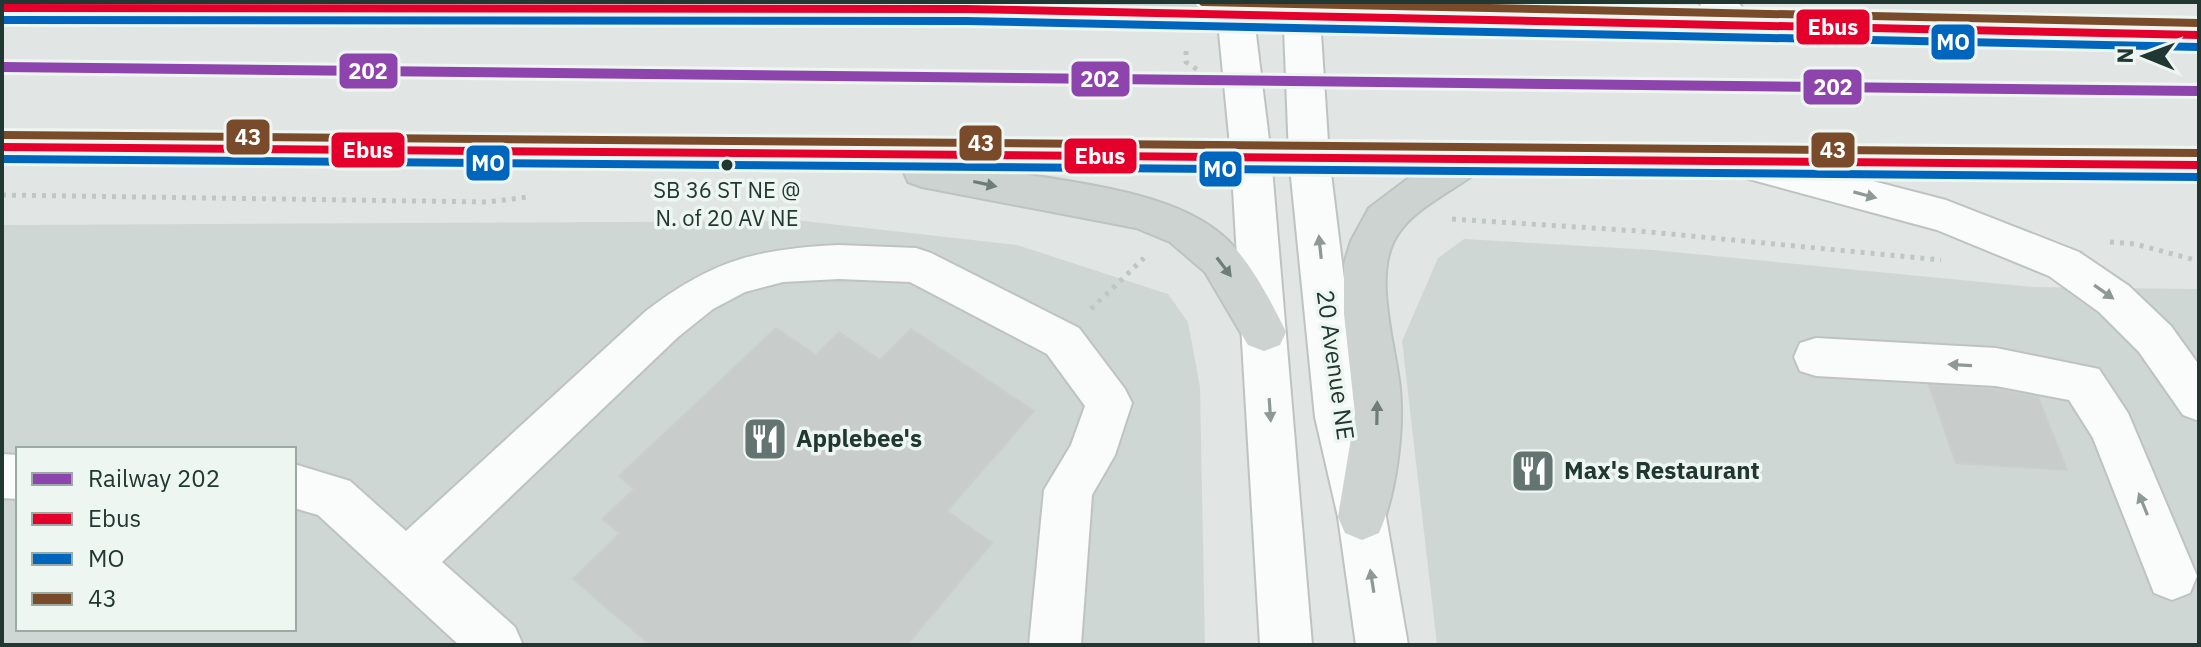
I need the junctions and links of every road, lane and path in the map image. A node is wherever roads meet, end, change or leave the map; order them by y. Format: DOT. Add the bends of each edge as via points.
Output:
graph roads {
  1 [pos="62,2"];
  2 [pos="1472,2"];
  3 [pos="2,8"];
  4 [pos="1235,8"];
  5 [pos="101,9"];
  6 [pos="1301,9"];
  7 [pos="1727,14"];
  8 [pos="1534,21"];
  9 [pos="2199,35"];
  10 [pos="1187,44"];
  11 [pos="1199,70"];
  12 [pos="2,147"];
  13 [pos="826,151"];
  14 [pos="1251,156"];
  15 [pos="1309,157"];
  16 [pos="1468,158"];
  17 [pos="1735,160"];
  18 [pos="2199,165"];
  19 [pos="2,195"];
  20 [pos="528,197"];
  21 [pos="1440,221"];
  22 [pos="2044,254"];
  23 [pos="1145,256"];
  24 [pos="2199,261"];
  25 [pos="1953,262"];
  26 [pos="1104,294"];
  27 [pos="1264,332"];
  28 [pos="1816,357"];
  29 [pos="2199,401"];
  30 [pos="296,487"];
  31 [pos="1362,517"];
  32 [pos="406,563"];
  33 [pos="2172,576"];
  34 [pos="497,645"];
  35 [pos="1055,645"];
  36 [pos="1286,645"];
  37 [pos="1382,645"];
  1 -- 5 [label="main road"];
  2 -- 8 [label="main road"];
  3 -- 5 [label="main road"];
  4 -- 5 [label="main road"];
  4 -- 6 [label="main road"];
  4 -- 14 [label="street"];
  6 -- 8 [label="main road"];
  6 -- 15 [label="street, 20 Avenue NE"];
  7 -- 8 [label="main road"];
  7 -- 9 [label="main road"];
  10 -- 11 [label="path" via="1186,62"];
  12 -- 13 [label="main road"];
  13 -- 14 [label="main road"];
  13 -- 27 [label="main road, one-way" via="1140,213 1185,230 1220,260"];
  14 -- 15 [label="main road"];
  14 -- 27 [label="street"];
  15 -- 16 [label="main road"];
  31 -- 15 [label="street, 20 Avenue NE, one-way" via="1338,417"];
  16 -- 17 [label="main road"];
  31 -- 16 [label="main road, one-way" via="1379,413 1365,301 1372,243 1384,220"];
  17 -- 18 [label="main road"];
  17 -- 22 [label="street, one-way" via="1946,216"];
  19 -- 20 [label="path" via="487,202"];
  21 -- 25 [label="path" via="1578,225"];
  22 -- 24 [label="path" via="2068,239 2135,244"];
  22 -- 29 [label="street, one-way" via="2114,299 2155,339"];
  23 -- 26 [label="path"];
  27 -- 36 [label="street, one-way"];
  33 -- 28 [label="street, one-way" via="2112,428 2083,383 1996,367"];
  30 -- 32 [label="street" via="333,497"];
  37 -- 31 [label="street, 20 Avenue NE, one-way"];
  32 -- 34 [label="street"];
  32 -- 35 [label="street" via="698,296 735,277 783,265 916,265 1063,341 1109,403 1091,455 1068,490"];
}
